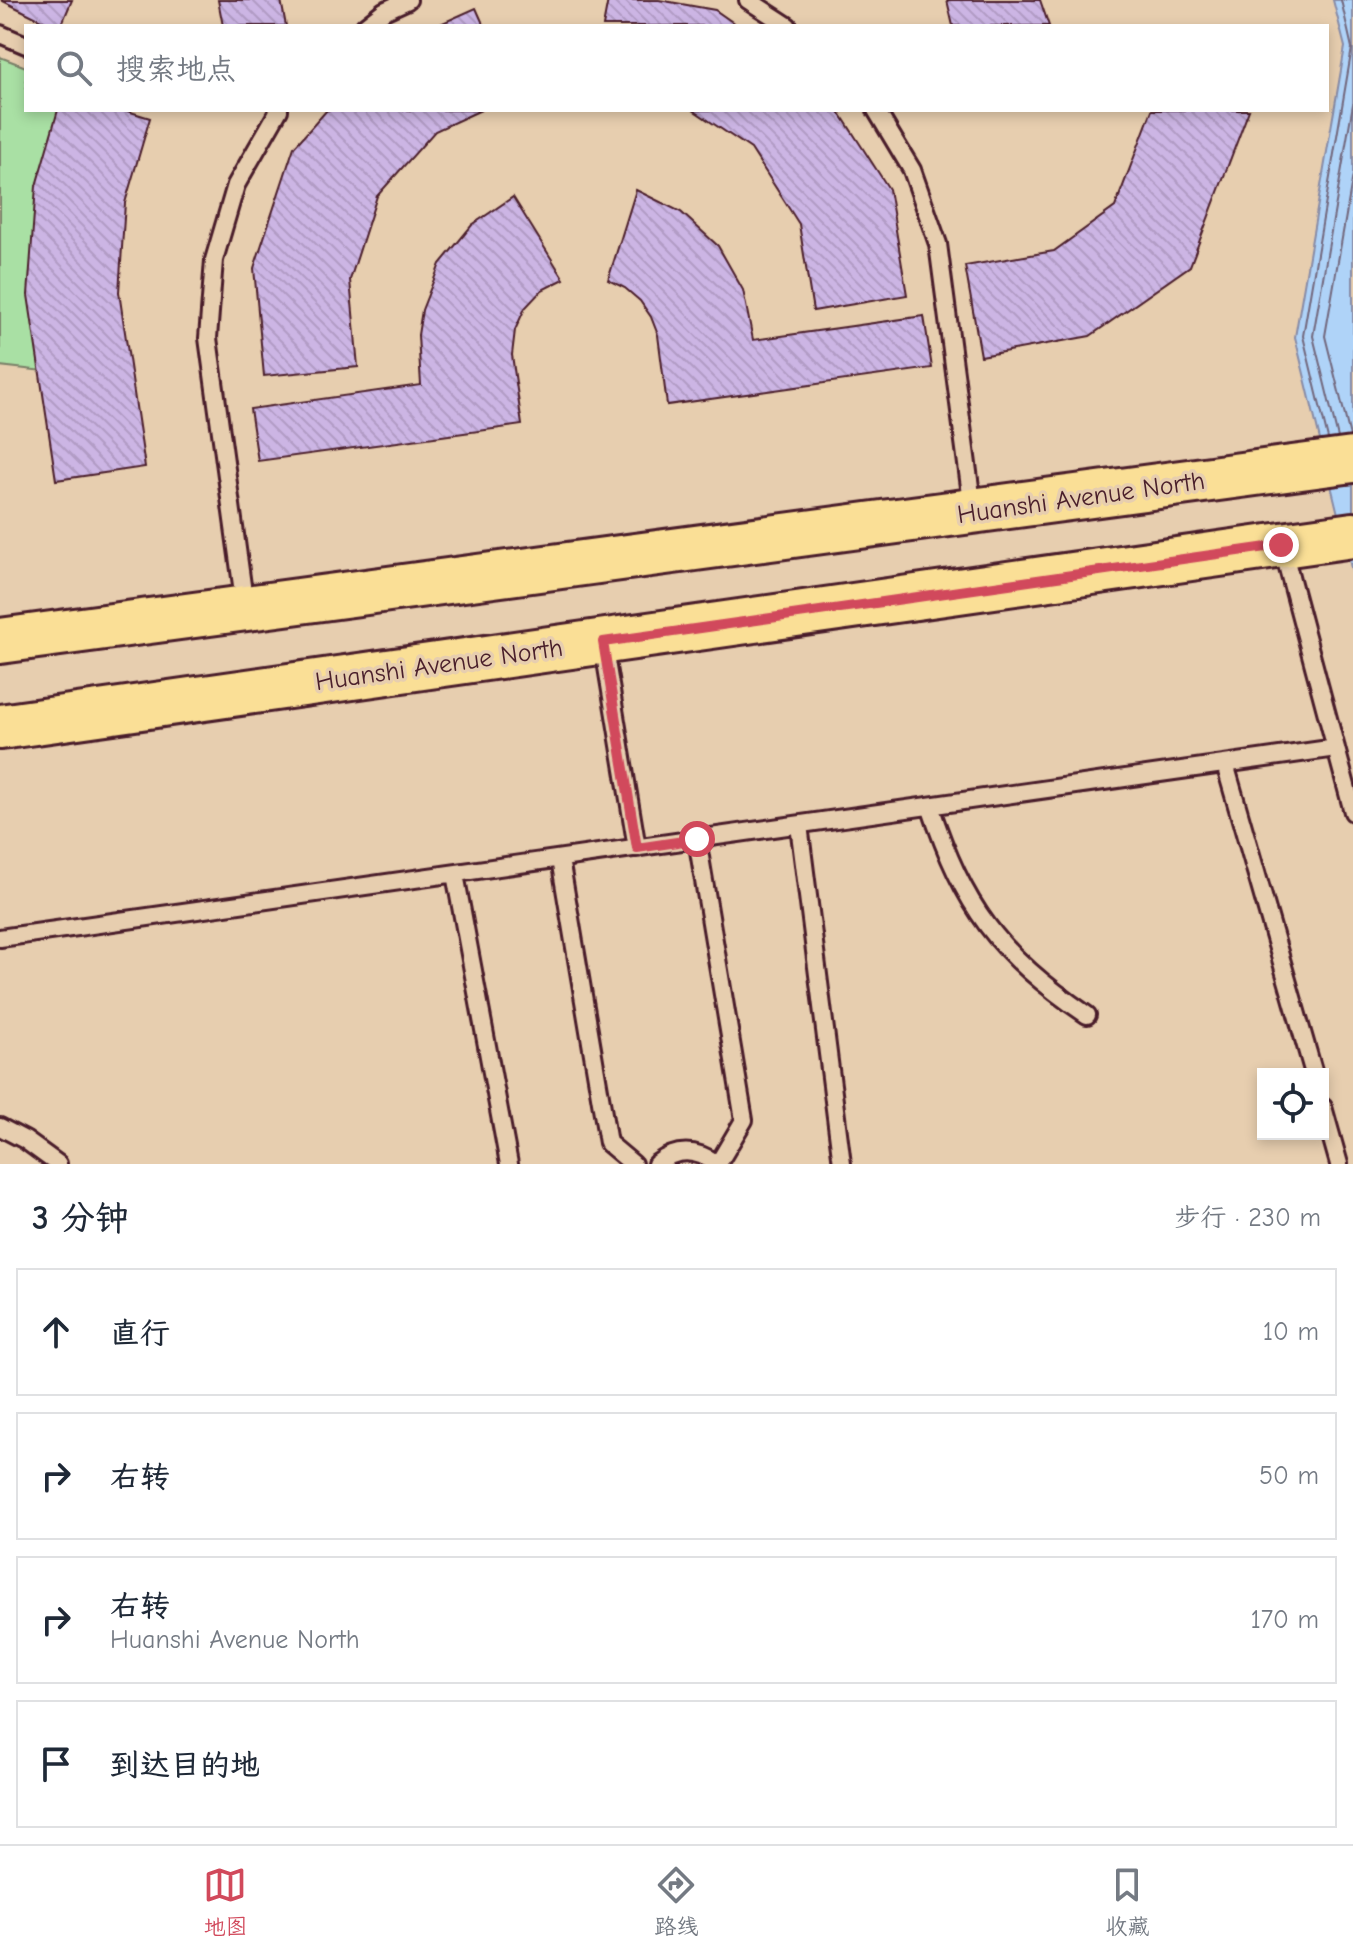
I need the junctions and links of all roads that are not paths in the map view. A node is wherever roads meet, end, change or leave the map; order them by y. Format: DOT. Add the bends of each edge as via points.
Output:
graph roads {
  1 [pos="408,0"];
  2 [pos="748,0"];
  3 [pos="368,24"];
  4 [pos="785,24"];
  5 [pos="0,34"];
  6 [pos="24,44"];
  7 [pos="278,112"];
  8 [pos="877,112"];
  9 [pos="1353,460"];
  10 [pos="973,512"];
  11 [pos="1353,535"];
  12 [pos="1281,545"];
  13 [pos="245,609"];
  14 [pos="0,641"];
  15 [pos="603,642"];
  16 [pos="0,727"];
  17 [pos="1336,748"];
  18 [pos="1225,764"];
  19 [pos="930,806"];
  20 [pos="1353,812"];
  21 [pos="799,825"];
  22 [pos="697,839"];
  23 [pos="637,848"];
  24 [pos="560,859"];
  25 [pos="455,874"];
  26 [pos="0,938"];
  27 [pos="1087,1015"];
  28 [pos="1312,1068"];
  29 [pos="0,1127"];
  30 [pos="1329,1128"];
  31 [pos="58,1164"];
  32 [pos="509,1164"];
  33 [pos="633,1164"];
  34 [pos="656,1164"];
  35 [pos="718,1164"];
  36 [pos="842,1164"];
  37 [pos="1339,1164"];
  1 -- 3 [label="lane"];
  2 -- 4 [label="lane"];
  5 -- 6 [label="lane"];
  7 -- 13 [label="lane" via="236,185 214,260 208,338"];
  8 -- 10 [label="lane" via="912,170 938,244"];
  9 -- 10 [label="main road, Huanshi Avenue North"];
  10 -- 13 [label="main road, Huanshi Avenue North"];
  11 -- 12 [label="main road, Huanshi Avenue North"];
  12 -- 15 [label="main road, Huanshi Avenue North"];
  12 -- 17 [label="lane"];
  13 -- 14 [label="main road, Huanshi Avenue North"];
  15 -- 16 [label="main road, Huanshi Avenue North"];
  15 -- 23 [label="lane"];
  17 -- 18 [label="lane"];
  17 -- 20 [label="lane"];
  18 -- 19 [label="lane"];
  18 -- 28 [label="lane"];
  19 -- 21 [label="lane"];
  19 -- 27 [label="lane" via="953,869 1004,948 1043,985"];
  21 -- 22 [label="lane"];
  21 -- 36 [label="lane"];
  22 -- 23 [label="lane"];
  22 -- 35 [label="lane" via="744,1120"];
  23 -- 24 [label="lane"];
  24 -- 25 [label="lane"];
  24 -- 33 [label="lane" via="608,1143"];
  25 -- 26 [label="lane"];
  25 -- 32 [label="lane"];
  29 -- 31 [label="lane"];
  30 -- 37 [label="lane"];
  34 -- 35 [label="lane" via="680,1152 707,1156"];
}
